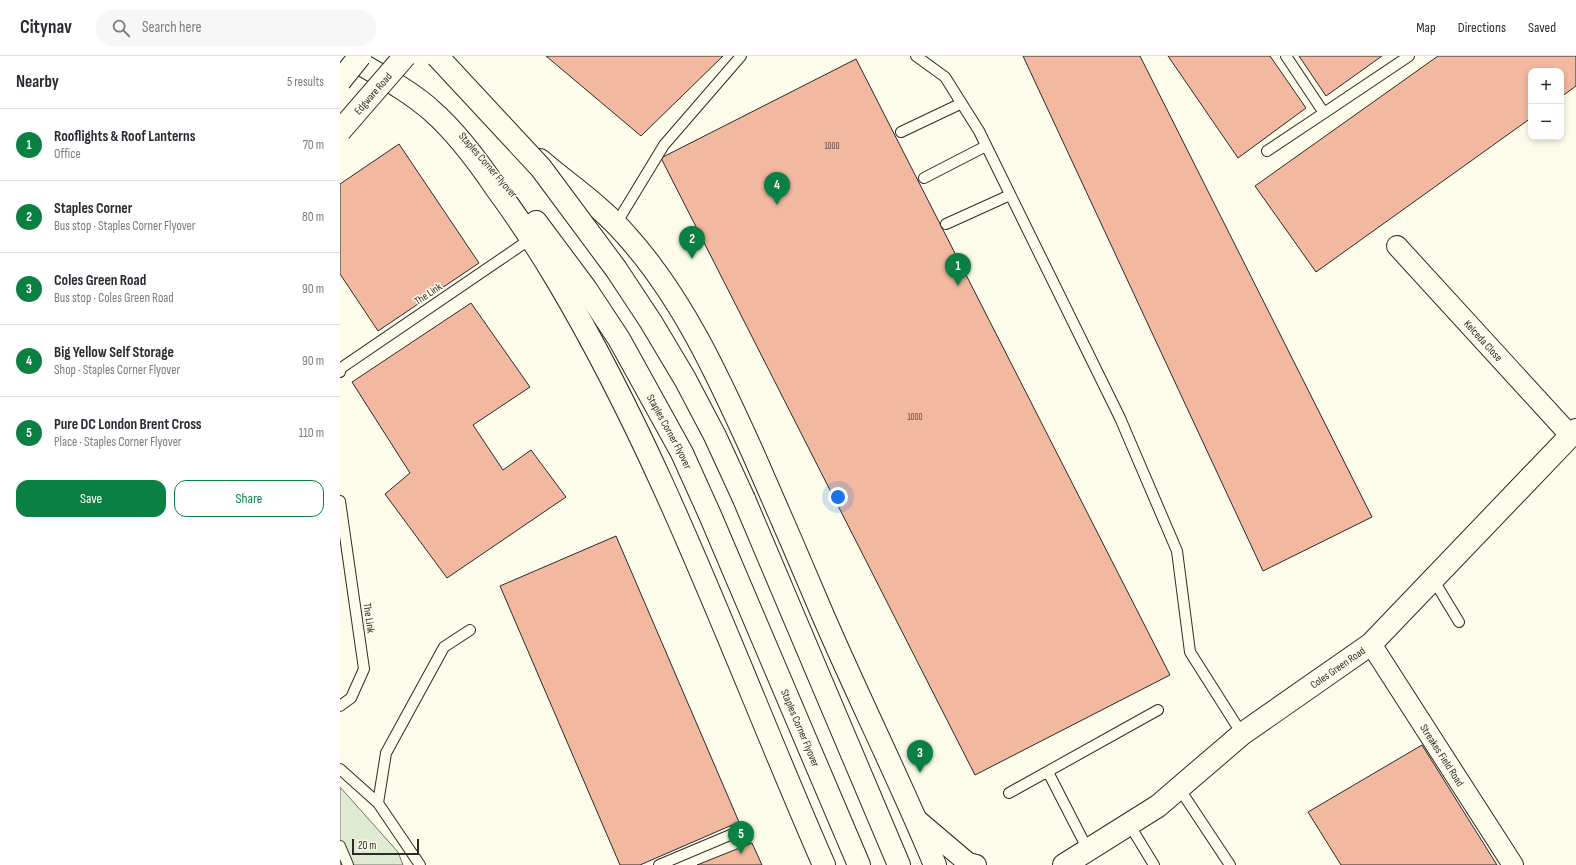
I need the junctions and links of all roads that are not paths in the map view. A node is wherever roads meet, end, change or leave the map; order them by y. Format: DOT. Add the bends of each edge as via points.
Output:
graph roads {
  1 [pos="347,56"];
  2 [pos="360,56"];
  3 [pos="387,56"];
  4 [pos="405,56"];
  5 [pos="437,56"];
  6 [pos="448,56"];
  7 [pos="741,56"];
  8 [pos="916,56"];
  9 [pos="1286,56"];
  10 [pos="1409,56"];
  11 [pos="340,81"];
  12 [pos="960,104"];
  13 [pos="1324,113"];
  14 [pos="340,131"];
  15 [pos="901,132"];
  16 [pos="986,146"];
  17 [pos="1267,151"];
  18 [pos="924,178"];
  19 [pos="1010,195"];
  20 [pos="616,224"];
  21 [pos="946,224"];
  22 [pos="532,238"];
  23 [pos="1397,246"];
  24 [pos="340,369"];
  25 [pos="1573,432"];
  26 [pos="340,502"];
  27 [pos="1433,579"];
  28 [pos="1459,622"];
  29 [pos="470,630"];
  30 [pos="1370,644"];
  31 [pos="340,706"];
  32 [pos="1158,710"];
  33 [pos="1242,734"];
  34 [pos="340,769"];
  35 [pos="1048,772"];
  36 [pos="1179,788"];
  37 [pos="1009,793"];
  38 [pos="378,803"];
  39 [pos="915,818"];
  40 [pos="1129,824"];
  41 [pos="742,830"];
  42 [pos="340,846"];
  43 [pos="1088,850"];
  44 [pos="348,865"];
  45 [pos="420,865"];
  46 [pos="659,865"];
  47 [pos="824,865"];
  48 [pos="859,865"];
  49 [pos="899,865"];
  50 [pos="935,865"];
  51 [pos="976,865"];
  52 [pos="1064,865"];
  53 [pos="1154,865"];
  54 [pos="1230,865"];
  55 [pos="1514,865"];
  1 -- 22 [label="main road" via="430,109 478,162"];
  2 -- 11 [label="main road, bridge"];
  3 -- 48 [label="main road, Staples Corner Flyover" via="467,141 548,236 619,339 682,453"];
  4 -- 14 [label="main road, Edgware Road, bridge"];
  5 -- 49 [label="main road, bridge" via="541,168 616,269 685,379 744,499"];
  6 -- 20 [label="main road" via="486,109 554,172 592,201"];
  7 -- 20 [label="lane" via="664,145"];
  8 -- 12 [label="lane" via="945,77"];
  9 -- 13 [label="lane"];
  10 -- 13 [label="lane"];
  12 -- 15 [label="lane"];
  12 -- 16 [label="lane"];
  13 -- 17 [label="lane"];
  16 -- 18 [label="lane"];
  16 -- 19 [label="lane"];
  19 -- 21 [label="lane"];
  19 -- 33 [label="lane" via="1120,418 1177,551 1190,652"];
  20 -- 39 [label="main road" via="656,273 711,364"];
  22 -- 24 [label="lane, The Link"];
  22 -- 47 [label="main road" via="597,351 671,502"];
  23 -- 25 [label="street, Kelceda Close"];
  25 -- 27 [label="main road, Coles Green Road"];
  26 -- 31 [label="lane, The Link" via="364,669 351,698"];
  27 -- 28 [label="lane"];
  27 -- 30 [label="main road, Coles Green Road"];
  29 -- 38 [label="lane" via="444,647 386,753"];
  30 -- 33 [label="main road, Coles Green Road"];
  30 -- 55 [label="street, Streakes Field Road"];
  32 -- 35 [label="lane"];
  33 -- 36 [label="main road, Coles Green Road"];
  34 -- 38 [label="lane"];
  35 -- 37 [label="lane"];
  35 -- 43 [label="lane"];
  36 -- 40 [label="main road, Coles Green Road" via="1158,806"];
  36 -- 54 [label="lane"];
  38 -- 45 [label="lane"];
  39 -- 50 [label="main road"];
  39 -- 51 [label="street" via="968,863"];
  40 -- 43 [label="main road, Coles Green Road"];
  40 -- 53 [label="lane"];
  41 -- 46 [label="lane"];
  42 -- 44 [label="lane"];
  43 -- 52 [label="main road, Coles Green Road"];
}
